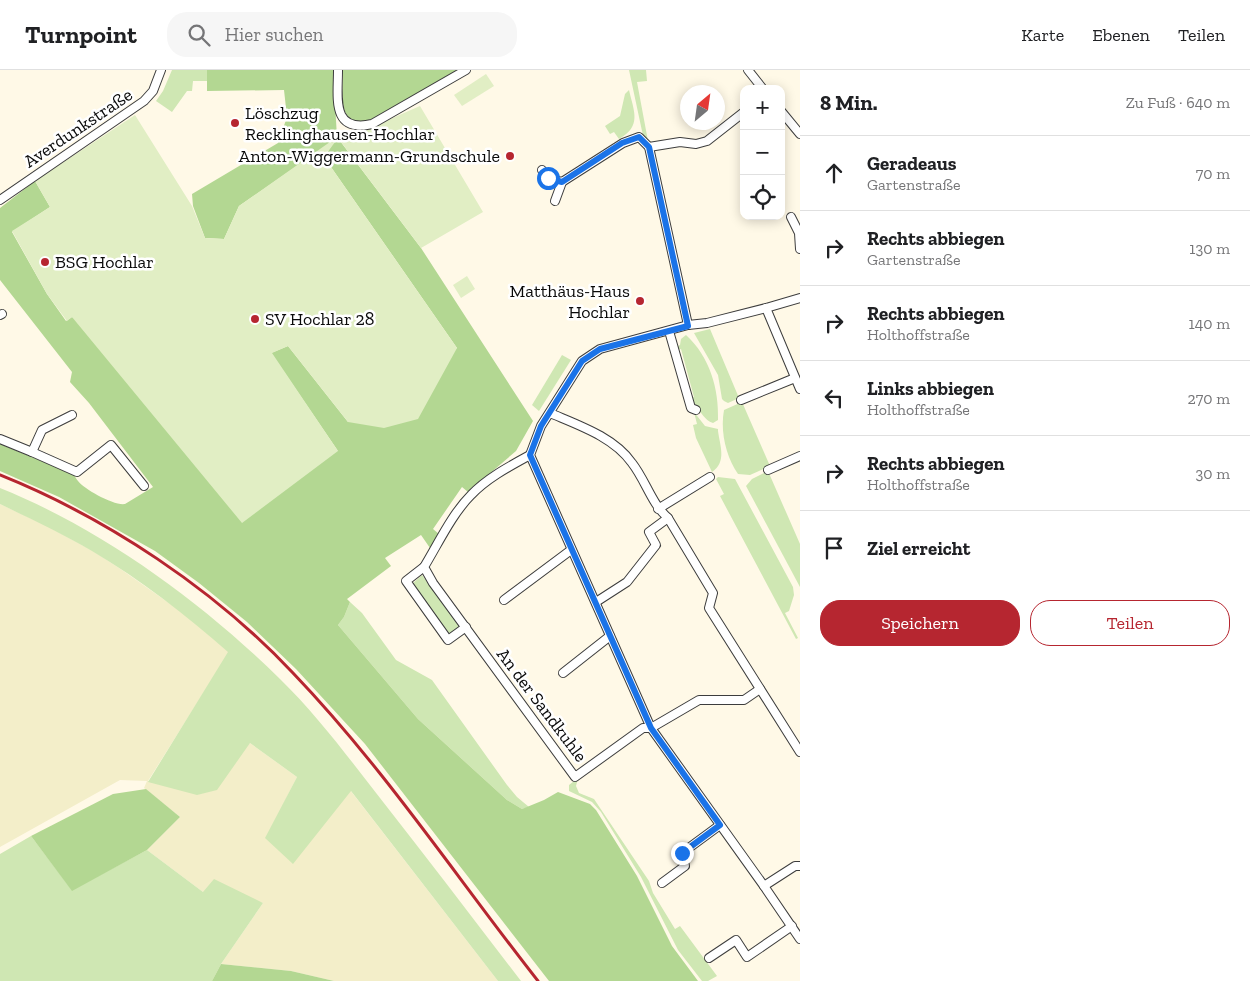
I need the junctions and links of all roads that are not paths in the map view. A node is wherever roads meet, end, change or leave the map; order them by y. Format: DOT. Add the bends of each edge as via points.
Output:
graph roads {
  1 [pos="160,70"];
  2 [pos="338,70"];
  3 [pos="466,70"];
  4 [pos="748,70"];
  5 [pos="760,85"];
  6 [pos="740,115"];
  7 [pos="785,116"];
  8 [pos="800,134"];
  9 [pos="649,147"];
  10 [pos="542,170"];
  11 [pos="562,182"];
  12 [pos="0,200"];
  13 [pos="555,201"];
  14 [pos="791,217"];
  15 [pos="800,249"];
  16 [pos="800,298"];
  17 [pos="766,308"];
  18 [pos="688,326"];
  19 [pos="669,331"];
  20 [pos="795,378"];
  21 [pos="800,389"];
  22 [pos="741,400"];
  23 [pos="696,410"];
  24 [pos="550,413"];
  25 [pos="72,415"];
  26 [pos="0,439"];
  27 [pos="32,452"];
  28 [pos="530,455"];
  29 [pos="800,456"];
  30 [pos="768,470"];
  31 [pos="710,477"];
  32 [pos="144,486"];
  33 [pos="658,509"];
  34 [pos="668,518"];
  35 [pos="571,550"];
  36 [pos="424,567"];
  37 [pos="504,600"];
  38 [pos="596,602"];
  39 [pos="466,627"];
  40 [pos="610,636"];
  41 [pos="562,673"];
  42 [pos="760,689"];
  43 [pos="651,728"];
  44 [pos="800,752"];
  45 [pos="720,825"];
  46 [pos="800,866"];
  47 [pos="662,883"];
  48 [pos="764,886"];
  49 [pos="792,926"];
  50 [pos="800,939"];
  51 [pos="709,958"];
  1 -- 12 [label="street, Averdunkstraße" via="153,90 144,101"];
  2 -- 3 [label="street" via="338,110 342,118 353,126 372,124"];
  4 -- 5 [label="street"];
  6 -- 9 [label="street" via="707,141"];
  7 -- 8 [label="street"];
  9 -- 11 [label="street" via="639,137 622,143"];
  9 -- 18 [label="street"];
  10 -- 11 [label="street" via="548,178"];
  11 -- 13 [label="street"];
  14 -- 15 [label="street" via="799,233"];
  16 -- 17 [label="street"];
  17 -- 18 [label="street"];
  17 -- 20 [label="street"];
  18 -- 19 [label="street"];
  19 -- 23 [label="street" via="691,408"];
  19 -- 24 [label="street" via="600,349 589,356 582,361"];
  20 -- 21 [label="street"];
  20 -- 22 [label="street"];
  24 -- 28 [label="street"];
  24 -- 33 [label="street" via="606,438 632,462"];
  25 -- 27 [label="street" via="42,430"];
  26 -- 27 [label="street"];
  27 -- 32 [label="street" via="77,472 111,446"];
  28 -- 35 [label="street"];
  28 -- 36 [label="street" via="470,496"];
  29 -- 30 [label="street"];
  31 -- 33 [label="street"];
  33 -- 34 [label="street"];
  34 -- 38 [label="street" via="649,532 656,545 628,582"];
  34 -- 42 [label="street" via="713,593 709,608"];
  35 -- 37 [label="street"];
  35 -- 38 [label="street"];
  36 -- 39 [label="street, An der Sandkuhle"];
  36 -- 39 [label="street" via="406,581 448,640"];
  38 -- 40 [label="street"];
  39 -- 43 [label="street, An der Sandkuhle" via="575,777 642,728"];
  40 -- 41 [label="street, An der Sandkuhle"];
  40 -- 43 [label="street"];
  42 -- 43 [label="street" via="744,700 699,700"];
  42 -- 44 [label="street"];
  43 -- 45 [label="street"];
  45 -- 47 [label="street" via="682,853 684,866"];
  45 -- 48 [label="street"];
  46 -- 48 [label="street"];
  48 -- 49 [label="street"];
  49 -- 50 [label="street"];
  49 -- 51 [label="street" via="747,956 736,940"];
}
